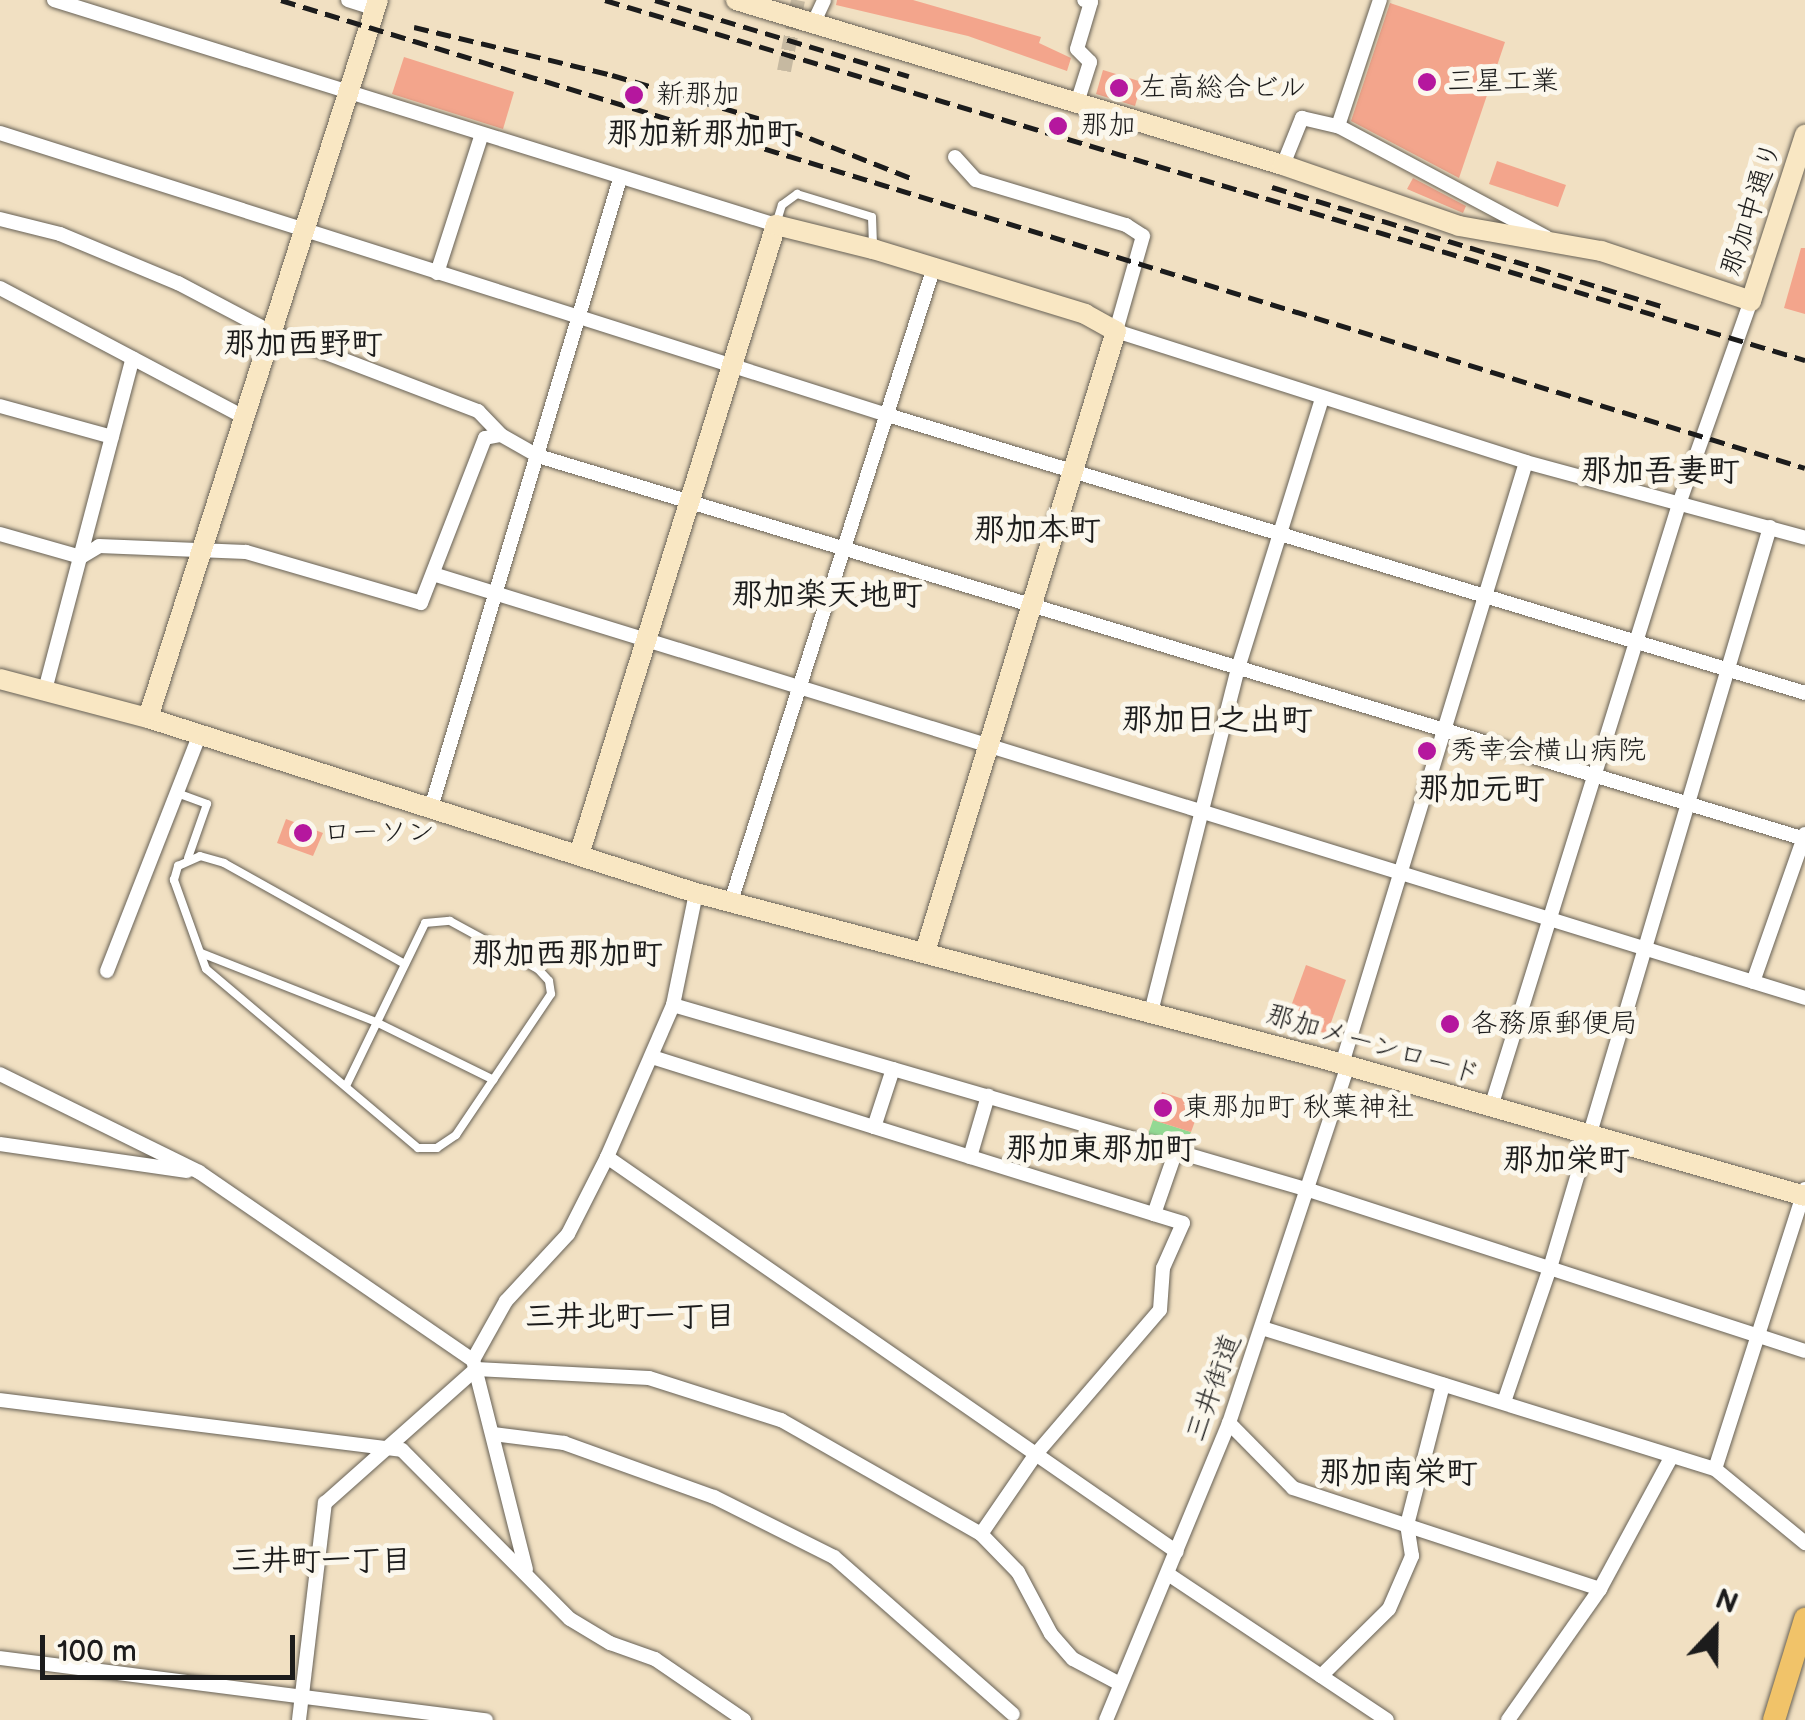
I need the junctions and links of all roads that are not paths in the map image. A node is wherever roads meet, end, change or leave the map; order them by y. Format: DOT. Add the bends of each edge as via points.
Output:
graph roads {
  1 [pos="54,0"];
  2 [pos="348,0"];
  3 [pos="736,0"];
  4 [pos="824,0"];
  5 [pos="1084,0"];
  6 [pos="1380,0"];
  7 [pos="377,4"];
  8 [pos="812,24"];
  9 [pos="347,93"];
  10 [pos="1078,103"];
  11 [pos="1338,126"];
  12 [pos="0,133"];
  13 [pos="1805,134"];
  14 [pos="481,137"];
  15 [pos="955,157"];
  16 [pos="1283,165"];
  17 [pos="620,179"];
  18 [pos="0,219"];
  19 [pos="776,225"];
  20 [pos="304,232"];
  21 [pos="1551,239"];
  22 [pos="872,249"];
  23 [pos="934,267"];
  24 [pos="437,273"];
  25 [pos="0,288"];
  26 [pos="1751,301"];
  27 [pos="580,316"];
  28 [pos="1116,331"];
  29 [pos="272,332"];
  30 [pos="133,358"];
  31 [pos="734,365"];
  32 [pos="1322,398"];
  33 [pos="0,406"];
  34 [pos="884,414"];
  35 [pos="244,418"];
  36 [pos="501,435"];
  37 [pos="112,437"];
  38 [pos="538,456"];
  39 [pos="1526,462"];
  40 [pos="1073,471"];
  41 [pos="1680,501"];
  42 [pos="692,502"];
  43 [pos="1770,527"];
  44 [pos="1279,532"];
  45 [pos="0,534"];
  46 [pos="1805,538"];
  47 [pos="844,547"];
  48 [pos="202,552"];
  49 [pos="81,558"];
  50 [pos="432,574"];
  51 [pos="496,594"];
  52 [pos="1485,595"];
  53 [pos="1032,603"];
  54 [pos="648,638"];
  55 [pos="1637,640"];
  56 [pos="1239,665"];
  57 [pos="1727,669"];
  58 [pos="0,679"];
  59 [pos="798,686"];
  60 [pos="45,690"];
  61 [pos="1805,693"];
  62 [pos="148,718"];
  63 [pos="1445,726"];
  64 [pos="200,734"];
  65 [pos="988,745"];
  66 [pos="1595,771"];
  67 [pos="177,793"];
  68 [pos="1688,801"];
  69 [pos="430,810"];
  70 [pos="1201,813"];
  71 [pos="1805,837"];
  72 [pos="579,856"];
  73 [pos="188,858"];
  74 [pos="1400,874"];
  75 [pos="696,893"];
  76 [pos="731,901"];
  77 [pos="1551,921"];
  78 [pos="1641,948"];
  79 [pos="201,952"];
  80 [pos="924,952"];
  81 [pos="405,964"];
  82 [pos="107,970"];
  83 [pos="1753,982"];
  84 [pos="1805,998"];
  85 [pos="674,1005"];
  86 [pos="1151,1012"];
  87 [pos="376,1022"];
  88 [pos="652,1057"];
  89 [pos="1345,1065"];
  90 [pos="893,1069"];
  91 [pos="0,1074"];
  92 [pos="494,1080"];
  93 [pos="346,1086"];
  94 [pos="988,1096"];
  95 [pos="1491,1106"];
  96 [pos="874,1127"];
  97 [pos="1587,1134"];
  98 [pos="0,1144"];
  99 [pos="1176,1151"];
  100 [pos="606,1157"];
  101 [pos="970,1157"];
  102 [pos="199,1172"];
  103 [pos="1309,1190"];
  104 [pos="1804,1194"];
  105 [pos="1154,1214"];
  106 [pos="1550,1268"];
  107 [pos="1262,1328"];
  108 [pos="1758,1336"];
  109 [pos="1805,1351"];
  110 [pos="475,1364"];
  111 [pos="1443,1385"];
  112 [pos="0,1400"];
  113 [pos="1504,1402"];
  114 [pos="1229,1423"];
  115 [pos="493,1434"];
  116 [pos="386,1446"];
  117 [pos="1036,1454"];
  118 [pos="1672,1456"];
  119 [pos="1715,1470"];
  120 [pos="1407,1526"];
  121 [pos="981,1534"];
  122 [pos="1805,1543"];
  123 [pos="1177,1552"];
  124 [pos="528,1574"];
  125 [pos="1168,1574"];
  126 [pos="1600,1589"];
  127 [pos="1805,1618"];
  128 [pos="0,1658"];
  129 [pos="1321,1676"];
  130 [pos="1120,1684"];
  131 [pos="302,1698"];
  132 [pos="1012,1714"];
  133 [pos="299,1720"];
  134 [pos="486,1720"];
  135 [pos="744,1720"];
  136 [pos="1106,1720"];
  137 [pos="1388,1720"];
  138 [pos="1508,1720"];
  139 [pos="1774,1720"];
  1 -- 9 [label="street"];
  2 -- 7 [label="street"];
  3 -- 8 [label="street"];
  4 -- 8 [label="street"];
  5 -- 10 [label="street" via="1092,2 1078,49 1090,62"];
  6 -- 11 [label="street"];
  7 -- 9 [label="street"];
  8 -- 10 [label="street"];
  9 -- 14 [label="street"];
  9 -- 20 [label="street"];
  10 -- 16 [label="street"];
  11 -- 16 [label="street" via="1302,118"];
  11 -- 21 [label="street"];
  12 -- 20 [label="street"];
  13 -- 26 [label="street, 那加中通り"];
  14 -- 17 [label="street"];
  14 -- 24 [label="street"];
  15 -- 28 [label="street" via="976,180 1126,225 1143,236"];
  16 -- 21 [label="street" via="1459,226"];
  17 -- 19 [label="street"];
  17 -- 27 [label="street"];
  18 -- 29 [label="street" via="60,234 150,271"];
  19 -- 22 [label="street"];
  19 -- 22 [label="lane" via="782,205 797,194 872,217"];
  19 -- 31 [label="street"];
  20 -- 24 [label="street"];
  20 -- 29 [label="street"];
  21 -- 26 [label="street"];
  22 -- 23 [label="street"];
  23 -- 28 [label="street" via="1085,314"];
  23 -- 34 [label="street"];
  24 -- 27 [label="street"];
  25 -- 30 [label="street"];
  26 -- 41 [label="street"];
  27 -- 31 [label="street"];
  27 -- 38 [label="street"];
  28 -- 32 [label="street"];
  28 -- 40 [label="street"];
  29 -- 35 [label="street"];
  29 -- 36 [label="street" via="478,410"];
  30 -- 35 [label="street"];
  30 -- 37 [label="street"];
  31 -- 34 [label="street"];
  31 -- 42 [label="street"];
  32 -- 39 [label="street"];
  32 -- 44 [label="street"];
  33 -- 37 [label="street"];
  34 -- 40 [label="street"];
  34 -- 47 [label="street"];
  35 -- 48 [label="street"];
  36 -- 38 [label="street"];
  36 -- 50 [label="street" via="485,438"];
  37 -- 49 [label="street"];
  38 -- 42 [label="street"];
  38 -- 51 [label="street"];
  39 -- 41 [label="street"];
  39 -- 52 [label="street, 三井街道"];
  40 -- 44 [label="street"];
  40 -- 53 [label="street"];
  41 -- 43 [label="street"];
  41 -- 55 [label="street"];
  42 -- 47 [label="street"];
  42 -- 54 [label="street"];
  43 -- 46 [label="street"];
  43 -- 57 [label="street"];
  44 -- 52 [label="street"];
  44 -- 56 [label="street"];
  45 -- 49 [label="street"];
  47 -- 53 [label="street"];
  47 -- 59 [label="street"];
  48 -- 49 [label="street" via="99,546"];
  48 -- 50 [label="street" via="246,552 421,604"];
  48 -- 62 [label="street"];
  49 -- 60 [label="street"];
  50 -- 51 [label="street"];
  51 -- 54 [label="street"];
  51 -- 69 [label="street"];
  52 -- 55 [label="street"];
  52 -- 63 [label="street, 三井街道"];
  53 -- 56 [label="street"];
  53 -- 65 [label="street"];
  54 -- 59 [label="street"];
  54 -- 72 [label="street"];
  55 -- 57 [label="street"];
  55 -- 66 [label="street"];
  56 -- 63 [label="street"];
  56 -- 70 [label="street"];
  57 -- 61 [label="street"];
  57 -- 68 [label="street"];
  58 -- 60 [label="street"];
  59 -- 65 [label="street"];
  59 -- 76 [label="street"];
  60 -- 62 [label="street"];
  62 -- 64 [label="street"];
  63 -- 66 [label="street"];
  63 -- 74 [label="street, 三井街道"];
  64 -- 67 [label="street"];
  64 -- 69 [label="street"];
  65 -- 70 [label="street"];
  65 -- 80 [label="street"];
  66 -- 68 [label="street"];
  66 -- 77 [label="street"];
  67 -- 73 [label="lane" via="207,804"];
  67 -- 82 [label="street"];
  68 -- 71 [label="street"];
  68 -- 78 [label="street"];
  69 -- 72 [label="street, 那加メーンロード"];
  70 -- 74 [label="street"];
  70 -- 86 [label="street"];
  71 -- 83 [label="street"];
  72 -- 75 [label="street, 那加メーンロード"];
  73 -- 79 [label="lane" via="174,880"];
  73 -- 81 [label="lane" via="224,863"];
  74 -- 77 [label="street"];
  74 -- 89 [label="street, 三井街道"];
  75 -- 76 [label="street, 那加メーンロード"];
  75 -- 85 [label="street"];
  76 -- 80 [label="street, 那加メーンロード"];
  77 -- 78 [label="street"];
  77 -- 95 [label="street"];
  78 -- 83 [label="street"];
  78 -- 97 [label="street"];
  79 -- 87 [label="lane"];
  79 -- 93 [label="lane" via="206,970"];
  80 -- 86 [label="street, 那加メーンロード"];
  81 -- 87 [label="lane"];
  81 -- 92 [label="lane" via="425,922 437,919 538,969 549,982 550,994"];
  83 -- 84 [label="street"];
  85 -- 88 [label="street"];
  85 -- 90 [label="street"];
  86 -- 89 [label="street, 那加メーンロード"];
  87 -- 92 [label="lane"];
  87 -- 93 [label="lane"];
  88 -- 96 [label="street"];
  88 -- 100 [label="street"];
  89 -- 95 [label="street, 那加メーンロード"];
  89 -- 103 [label="street, 三井街道"];
  90 -- 94 [label="street"];
  90 -- 96 [label="street"];
  91 -- 102 [label="street"];
  92 -- 93 [label="lane" via="456,1135 436,1148 418,1148"];
  94 -- 99 [label="street"];
  94 -- 101 [label="street"];
  95 -- 97 [label="street, 那加メーンロード"];
  96 -- 101 [label="street"];
  97 -- 104 [label="street, 那加メーンロード"];
  97 -- 106 [label="street"];
  98 -- 102 [label="street"];
  99 -- 103 [label="street"];
  99 -- 105 [label="street"];
  100 -- 110 [label="street" via="568,1234 506,1301"];
  100 -- 117 [label="street"];
  101 -- 105 [label="street"];
  102 -- 110 [label="street"];
  103 -- 106 [label="street"];
  103 -- 107 [label="street, 三井街道"];
  104 -- 108 [label="street"];
  105 -- 117 [label="street" via="1183,1223 1164,1268 1160,1310"];
  106 -- 108 [label="street"];
  106 -- 113 [label="street"];
  107 -- 111 [label="street"];
  107 -- 114 [label="street, 三井街道"];
  108 -- 109 [label="street"];
  108 -- 119 [label="street"];
  110 -- 115 [label="street"];
  110 -- 116 [label="street"];
  110 -- 121 [label="street" via="649,1378 782,1420"];
  111 -- 113 [label="street"];
  111 -- 120 [label="street"];
  112 -- 116 [label="street"];
  113 -- 118 [label="street"];
  114 -- 120 [label="street" via="1294,1488"];
  114 -- 123 [label="street, 三井街道"];
  115 -- 124 [label="street"];
  115 -- 132 [label="street" via="582,1449 714,1497 834,1557"];
  116 -- 124 [label="street" via="402,1450"];
  116 -- 131 [label="street" via="325,1504"];
  117 -- 121 [label="street"];
  117 -- 123 [label="street"];
  118 -- 119 [label="street"];
  118 -- 126 [label="street"];
  119 -- 122 [label="street"];
  120 -- 126 [label="street"];
  120 -- 129 [label="street" via="1412,1556 1389,1609"];
  121 -- 130 [label="street" via="1018,1572 1050,1634 1073,1660"];
  123 -- 125 [label="street, 三井街道"];
  124 -- 135 [label="street" via="570,1619 610,1644 656,1658"];
  125 -- 129 [label="street"];
  125 -- 130 [label="street, 三井街道"];
  126 -- 138 [label="street"];
  127 -- 139 [label="main road"];
  128 -- 131 [label="street"];
  129 -- 137 [label="street"];
  130 -- 136 [label="street, 三井街道"];
  131 -- 133 [label="street"];
  131 -- 134 [label="street"];
}
